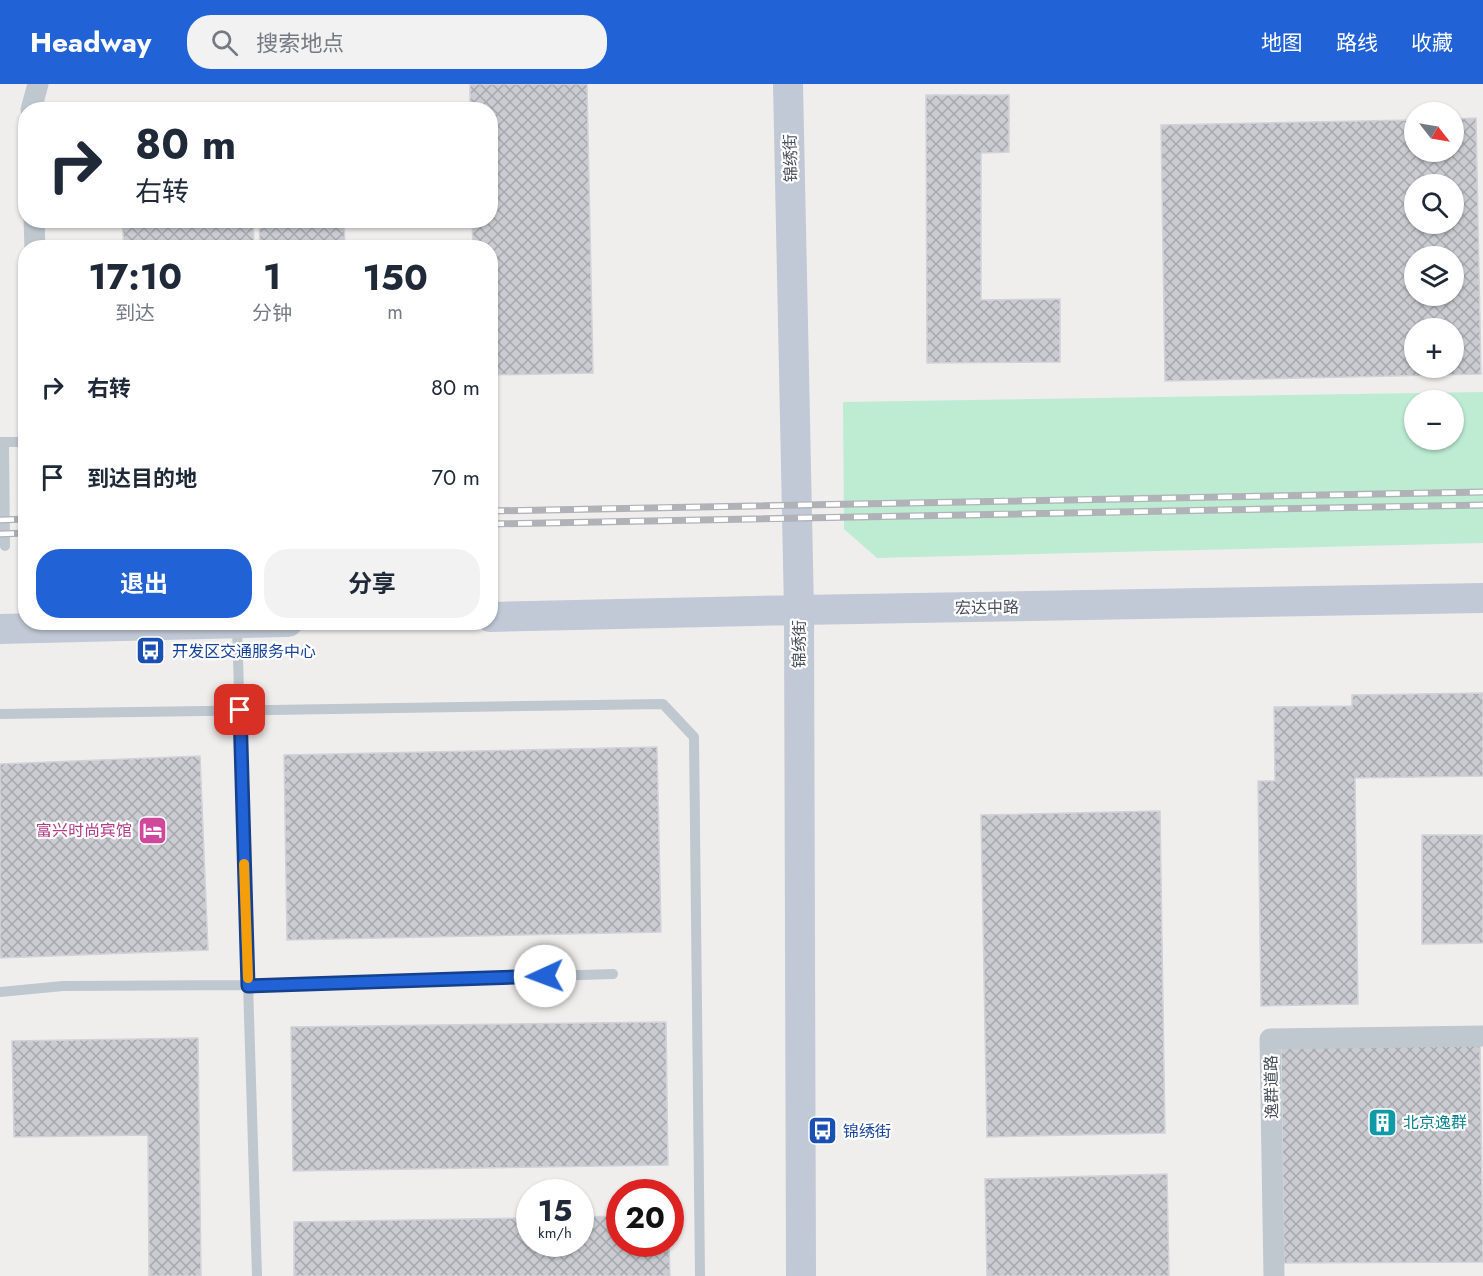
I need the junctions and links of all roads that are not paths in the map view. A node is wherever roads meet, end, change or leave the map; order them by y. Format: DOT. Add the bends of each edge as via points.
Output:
graph roads {
  1 [pos="38,84"];
  2 [pos="788,84"];
  3 [pos="33,102"];
  4 [pos="2,442"];
  5 [pos="18,442"];
  6 [pos="5,546"];
  7 [pos="1483,598"];
  8 [pos="799,610"];
  9 [pos="498,617"];
  10 [pos="18,627"];
  11 [pos="0,629"];
  12 [pos="237,630"];
  13 [pos="240,710"];
  14 [pos="0,714"];
  15 [pos="613,974"];
  16 [pos="248,986"];
  17 [pos="0,992"];
  18 [pos="1483,1035"];
  19 [pos="257,1276"];
  20 [pos="700,1276"];
  21 [pos="801,1276"];
  22 [pos="1274,1276"];
  1 -- 3 [label="street"];
  2 -- 8 [label="street, 锦绣街"];
  4 -- 5 [label="lane"];
  4 -- 6 [label="lane"];
  7 -- 8 [label="street, 宏达中路"];
  8 -- 9 [label="street, 宏达中路"];
  8 -- 21 [label="street, 锦绣街"];
  10 -- 11 [label="street"];
  12 -- 13 [label="lane"];
  13 -- 14 [label="lane"];
  13 -- 16 [label="lane"];
  13 -- 20 [label="lane" via="663,704 694,737"];
  15 -- 16 [label="lane"];
  16 -- 17 [label="lane" via="63,986"];
  16 -- 19 [label="lane"];
  18 -- 22 [label="street, 逸群道路" via="1270,1039"];
}
